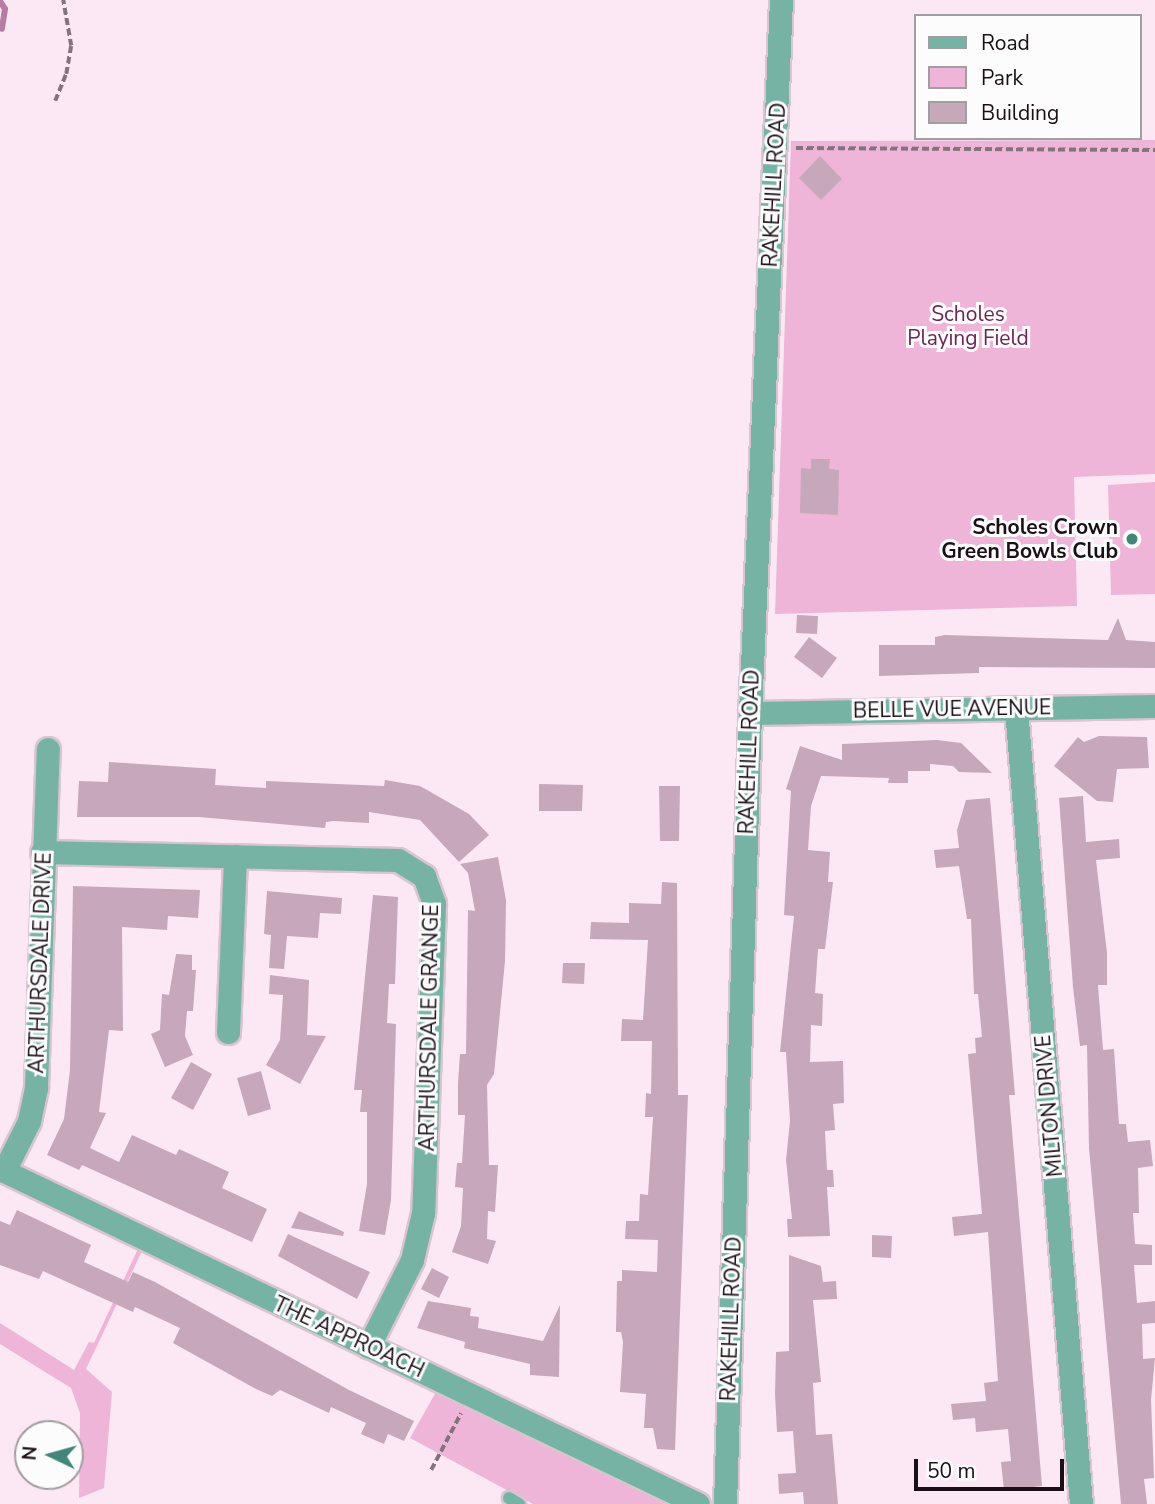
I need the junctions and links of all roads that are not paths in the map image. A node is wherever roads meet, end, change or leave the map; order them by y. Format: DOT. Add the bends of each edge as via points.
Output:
graph roads {
  1 [pos="781,0"];
  2 [pos="1155,706"];
  3 [pos="1016,708"];
  4 [pos="750,713"];
  5 [pos="48,749"];
  6 [pos="42,852"];
  7 [pos="234,856"];
  8 [pos="228,1032"];
  9 [pos="2,1170"];
  10 [pos="368,1347"];
  11 [pos="698,1504"];
  12 [pos="724,1504"];
  13 [pos="1081,1504"];
  1 -- 4 [label="street, RAKEHILL ROAD"];
  2 -- 3 [label="street, BELLE VUE AVENUE"];
  3 -- 4 [label="street, BELLE VUE AVENUE"];
  3 -- 13 [label="street, MILTON DRIVE"];
  4 -- 12 [label="street, RAKEHILL ROAD"];
  5 -- 6 [label="street, ARTHURSDALE DRIVE"];
  6 -- 7 [label="street, ARTHURSDALE GRANGE"];
  6 -- 9 [label="street, ARTHURSDALE DRIVE" via="36,1087 29,1121"];
  7 -- 8 [label="street"];
  7 -- 10 [label="street, ARTHURSDALE GRANGE" via="398,860 424,876 431,889 423,1213 412,1259"];
  9 -- 10 [label="street, THE APPROACH"];
  10 -- 11 [label="street, THE APPROACH"];
}
